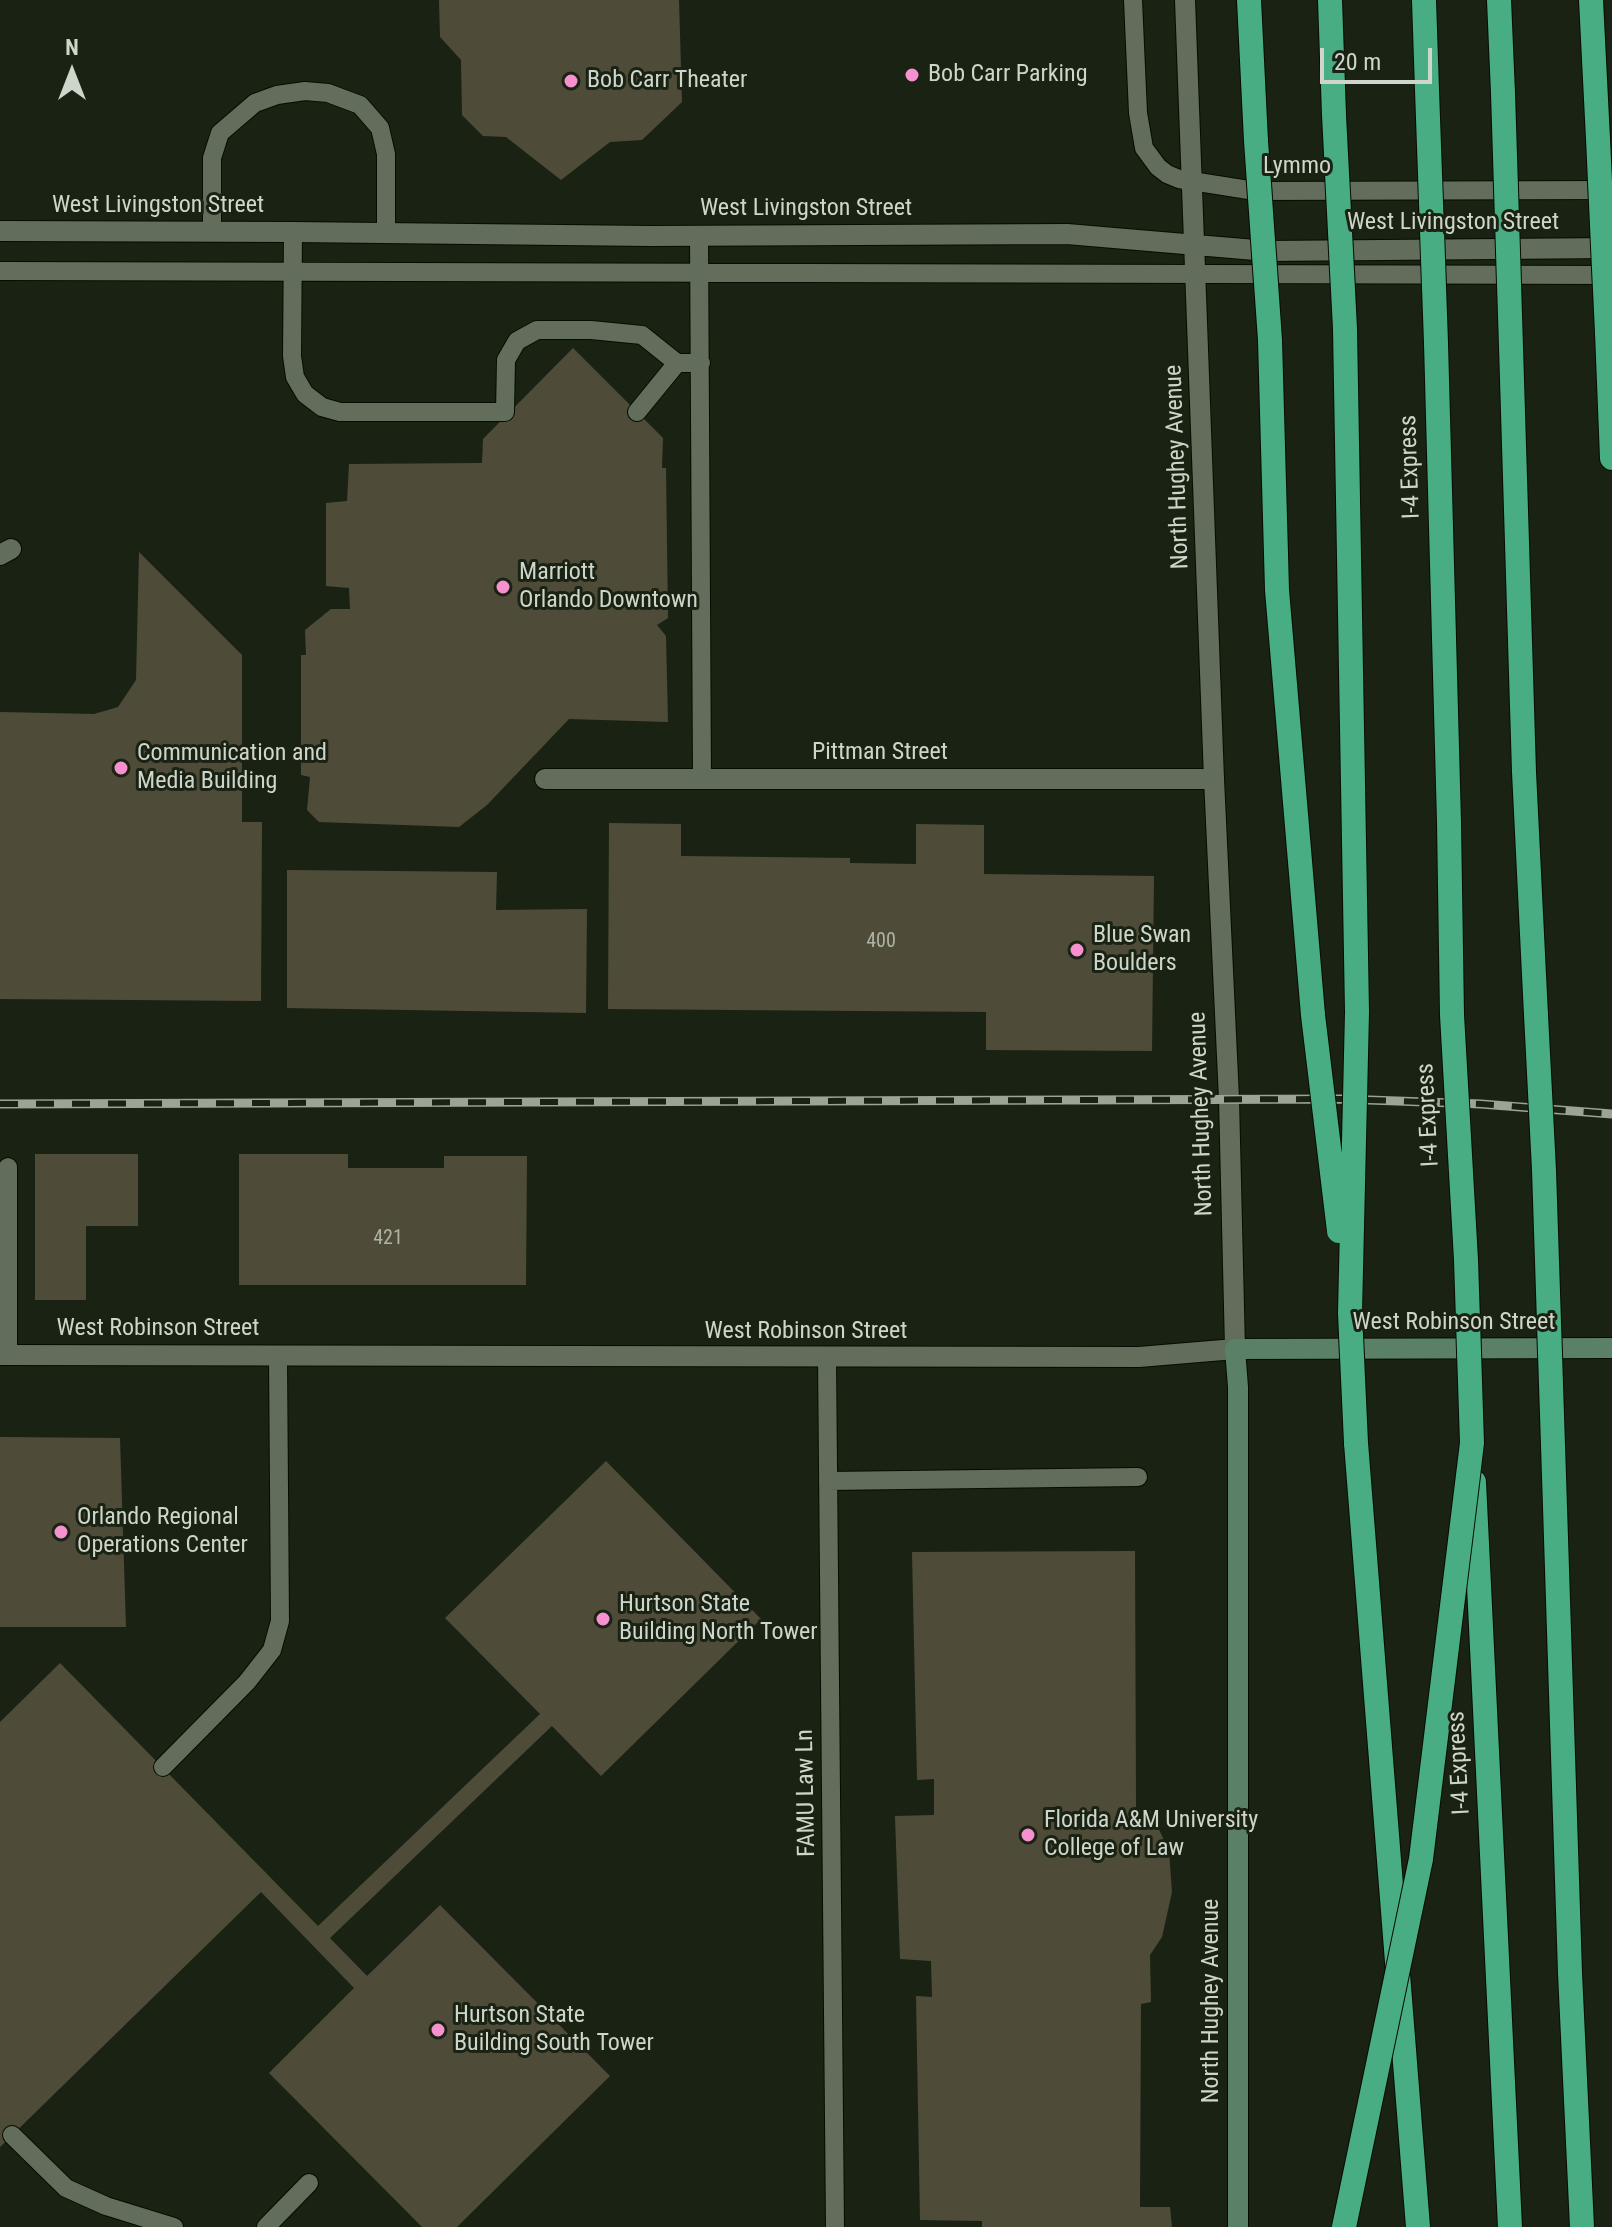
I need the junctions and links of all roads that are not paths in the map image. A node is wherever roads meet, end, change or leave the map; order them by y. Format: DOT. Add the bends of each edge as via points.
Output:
graph roads {
  1 [pos="1133,0"];
  2 [pos="1185,0"];
  3 [pos="1249,0"];
  4 [pos="1330,0"];
  5 [pos="1424,0"];
  6 [pos="1499,0"];
  7 [pos="1591,0"];
  8 [pos="1193,183"];
  9 [pos="1612,190"];
  10 [pos="0,231"];
  11 [pos="212,232"];
  12 [pos="293,232"];
  13 [pos="386,233"];
  14 [pos="699,236"];
  15 [pos="1196,245"];
  16 [pos="1612,248"];
  17 [pos="0,271"];
  18 [pos="293,271"];
  19 [pos="700,272"];
  20 [pos="1197,273"];
  21 [pos="1612,275"];
  22 [pos="677,363"];
  23 [pos="701,363"];
  24 [pos="637,412"];
  25 [pos="1612,458"];
  26 [pos="545,779"];
  27 [pos="702,779"];
  28 [pos="1214,779"];
  29 [pos="8,1167"];
  30 [pos="1350,1313"];
  31 [pos="1612,1348"];
  32 [pos="1235,1349"];
  33 [pos="4,1355"];
  34 [pos="278,1356"];
  35 [pos="827,1358"];
  36 [pos="1472,1443"];
  37 [pos="1138,1477"];
  38 [pos="828,1481"];
  39 [pos="163,1767"];
  40 [pos="12,2135"];
  41 [pos="309,2183"];
  42 [pos="174,2227"];
  43 [pos="266,2227"];
  44 [pos="835,2227"];
  45 [pos="1238,2227"];
  46 [pos="1344,2227"];
  47 [pos="1418,2227"];
  48 [pos="1510,2227"];
  49 [pos="1582,2227"];
  1 -- 8 [label="lane, Lymmo" via="1144,148 1167,174"];
  2 -- 8 [label="street, North Hughey Avenue"];
  3 -- 30 [label="highway, bridge" via="1270,340 1277,590 1313,1015"];
  4 -- 30 [label="highway, bridge" via="1345,329 1357,1012"];
  5 -- 36 [label="highway, I-4 Express, bridge" via="1452,1015"];
  6 -- 49 [label="highway, bridge"];
  7 -- 25 [label="highway, bridge"];
  8 -- 9 [label="lane, Lymmo" via="1255,191"];
  8 -- 15 [label="street, North Hughey Avenue"];
  10 -- 11 [label="street, West Livingston Street"];
  11 -- 12 [label="street, West Livingston Street"];
  11 -- 13 [label="lane" via="212,158 220,133 255,103 305,91 360,105 380,128 386,154"];
  12 -- 13 [label="street, West Livingston Street"];
  12 -- 18 [label="lane"];
  13 -- 14 [label="street, West Livingston Street"];
  14 -- 15 [label="street, West Livingston Street" via="1067,234"];
  14 -- 19 [label="lane"];
  15 -- 16 [label="street, West Livingston Street" via="1267,251"];
  15 -- 20 [label="street, North Hughey Avenue"];
  17 -- 18 [label="lane"];
  18 -- 19 [label="lane"];
  18 -- 22 [label="lane" via="295,377 305,394 340,412 505,412 506,360 517,341 537,330 642,335"];
  19 -- 20 [label="lane"];
  19 -- 23 [label="lane"];
  20 -- 21 [label="lane"];
  20 -- 28 [label="street, North Hughey Avenue"];
  22 -- 23 [label="lane"];
  22 -- 24 [label="lane"];
  23 -- 27 [label="lane"];
  26 -- 27 [label="street, Pittman Street"];
  27 -- 28 [label="street, Pittman Street"];
  28 -- 32 [label="street, North Hughey Avenue"];
  29 -- 33 [label="lane"];
  30 -- 47 [label="highway, bridge"];
  31 -- 32 [label="main road, West Robinson Street"];
  32 -- 35 [label="street, West Robinson Street" via="1139,1357"];
  32 -- 45 [label="main road, North Hughey Avenue"];
  33 -- 34 [label="street, West Robinson Street"];
  34 -- 35 [label="street, West Robinson Street"];
  34 -- 39 [label="lane" via="280,1621 272,1650"];
  35 -- 38 [label="lane, FAMU Law Ln"];
  36 -- 46 [label="highway, bridge" via="1421,1859"];
  36 -- 48 [label="highway, I-4 Express"];
  37 -- 38 [label="lane"];
  38 -- 44 [label="lane, FAMU Law Ln"];
  40 -- 42 [label="lane" via="66,2188"];
  41 -- 43 [label="lane"];
}
